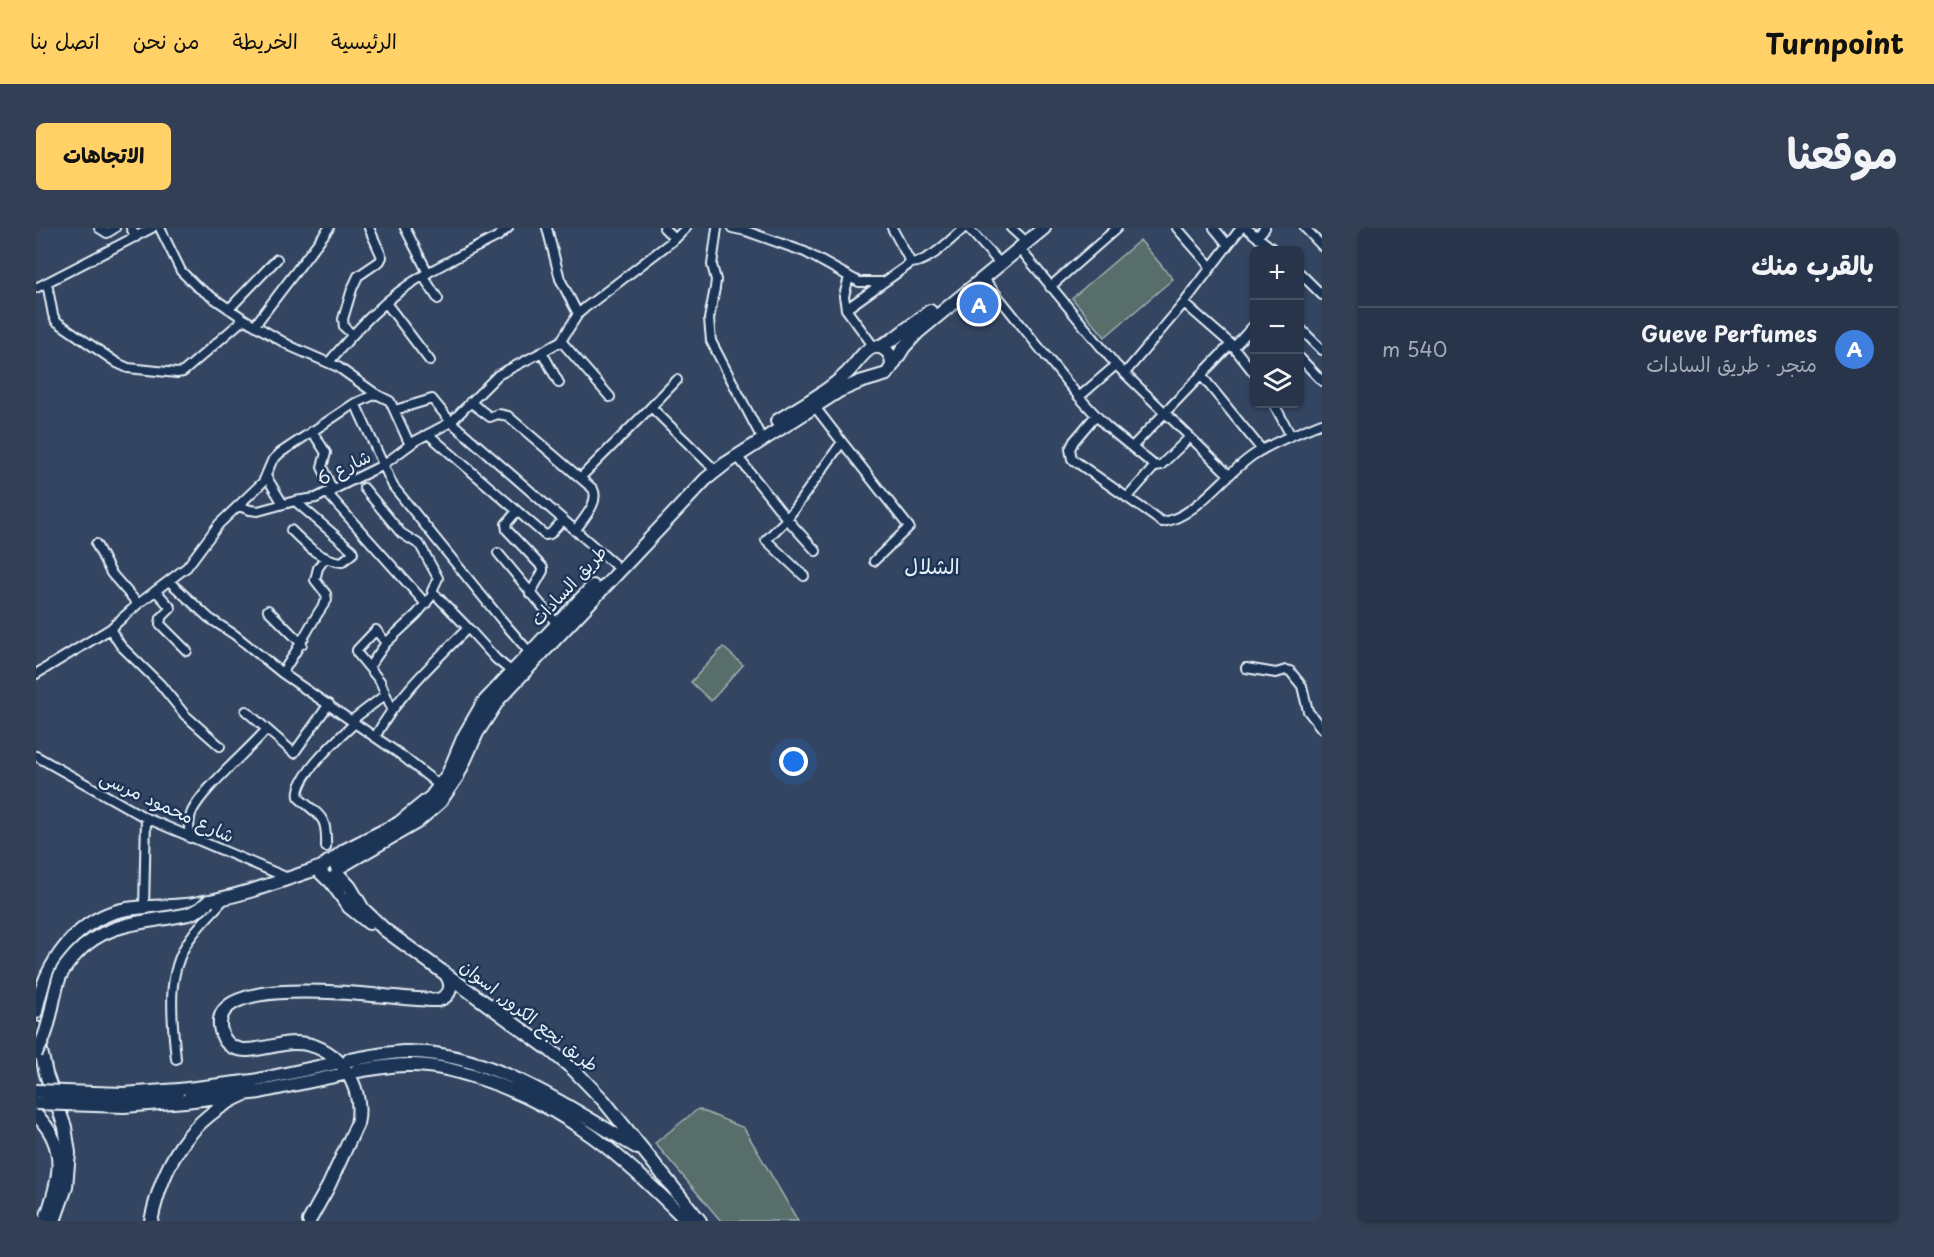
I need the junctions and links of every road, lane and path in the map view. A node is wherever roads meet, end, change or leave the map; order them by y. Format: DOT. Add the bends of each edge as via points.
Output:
graph roads {
  1 [pos="99,228"];
  2 [pos="115,228"];
  3 [pos="130,228"];
  4 [pos="152,228"];
  5 [pos="160,228"];
  6 [pos="329,228"];
  7 [pos="369,228"];
  8 [pos="405,228"];
  9 [pos="492,228"];
  10 [pos="508,228"];
  11 [pos="547,228"];
  12 [pos="664,228"];
  13 [pos="686,228"];
  14 [pos="717,228"];
  15 [pos="732,228"];
  16 [pos="892,228"];
  17 [pos="966,228"];
  18 [pos="982,228"];
  19 [pos="1011,228"];
  20 [pos="1034,228"];
  21 [pos="1044,228"];
  22 [pos="1117,228"];
  23 [pos="1177,228"];
  24 [pos="1214,228"];
  25 [pos="1241,228"];
  26 [pos="1246,228"];
  27 [pos="1265,228"];
  28 [pos="1305,228"];
  29 [pos="974,235"];
  30 [pos="136,237"];
  31 [pos="497,237"];
  32 [pos="1257,237"];
  33 [pos="675,239"];
  34 [pos="1021,244"];
  35 [pos="1228,245"];
  36 [pos="1269,246"];
  37 [pos="1322,246"];
  38 [pos="277,259"];
  39 [pos="996,260"];
  40 [pos="911,263"];
  41 [pos="1211,267"];
  42 [pos="425,274"];
  43 [pos="849,277"];
  44 [pos="1304,278"];
  45 [pos="984,279"];
  46 [pos="883,282"];
  47 [pos="47,283"];
  48 [pos="1050,287"];
  49 [pos="36,288"];
  50 [pos="1322,295"];
  51 [pos="438,299"];
  52 [pos="386,303"];
  53 [pos="1184,303"];
  54 [pos="229,309"];
  55 [pos="846,309"];
  56 [pos="578,314"];
  57 [pos="244,319"];
  58 [pos="255,325"];
  59 [pos="1250,329"];
  60 [pos="1304,333"];
  61 [pos="352,334"];
  62 [pos="561,341"];
  63 [pos="1232,346"];
  64 [pos="876,347"];
  65 [pos="1322,350"];
  66 [pos="542,352"];
  67 [pos="863,357"];
  68 [pos="430,361"];
  69 [pos="329,362"];
  70 [pos="892,364"];
  71 [pos="1304,364"];
  72 [pos="1116,365"];
  73 [pos="1250,369"];
  74 [pos="1125,373"];
  75 [pos="1201,375"];
  76 [pos="875,378"];
  77 [pos="677,380"];
  78 [pos="1322,381"];
  79 [pos="559,383"];
  80 [pos="376,394"];
  81 [pos="610,397"];
  82 [pos="1079,397"];
  83 [pos="470,402"];
  84 [pos="355,403"];
  85 [pos="651,407"];
  86 [pos="815,407"];
  87 [pos="1276,408"];
  88 [pos="395,410"];
  89 [pos="1166,412"];
  90 [pos="1096,415"];
  91 [pos="451,422"];
  92 [pos="1322,423"];
  93 [pos="312,431"];
  94 [pos="759,433"];
  95 [pos="428,434"];
  96 [pos="1291,436"];
  97 [pos="1190,437"];
  98 [pos="842,442"];
  99 [pos="410,445"];
  100 [pos="1132,447"];
  101 [pos="1262,450"];
  102 [pos="737,456"];
  103 [pos="383,465"];
  104 [pos="711,466"];
  105 [pos="1155,466"];
  106 [pos="1228,474"];
  107 [pos="266,476"];
  108 [pos="581,477"];
  109 [pos="364,488"];
  110 [pos="330,492"];
  111 [pos="1127,498"];
  112 [pos="295,501"];
  113 [pos="283,504"];
  114 [pos="239,506"];
  115 [pos="517,511"];
  116 [pos="787,519"];
  117 [pos="563,520"];
  118 [pos="291,530"];
  119 [pos="575,531"];
  120 [pos="96,544"];
  121 [pos="816,551"];
  122 [pos="498,553"];
  123 [pos="325,558"];
  124 [pos="874,561"];
  125 [pos="614,564"];
  126 [pos="804,576"];
  127 [pos="170,582"];
  128 [pos="156,591"];
  129 [pos="434,594"];
  130 [pos="530,594"];
  131 [pos="138,604"];
  132 [pos="426,604"];
  133 [pos="268,610"];
  134 [pos="557,624"];
  135 [pos="468,628"];
  136 [pos="110,629"];
  137 [pos="386,643"];
  138 [pos="302,644"];
  139 [pos="186,651"];
  140 [pos="531,654"];
  141 [pos="369,667"];
  142 [pos="1246,668"];
  143 [pos="512,672"];
  144 [pos="282,673"];
  145 [pos="36,674"];
  146 [pos="385,695"];
  147 [pos="329,704"];
  148 [pos="392,709"];
  149 [pos="246,711"];
  150 [pos="353,722"];
  151 [pos="1322,729"];
  152 [pos="266,730"];
  153 [pos="375,737"];
  154 [pos="220,746"];
  155 [pos="36,756"];
  156 [pos="440,786"];
  157 [pos="146,818"];
  158 [pos="190,838"];
  159 [pos="326,847"];
  160 [pos="357,858"];
  161 [pos="332,870"];
  162 [pos="288,878"];
  163 [pos="350,887"];
  164 [pos="226,898"];
  165 [pos="209,902"];
  166 [pos="144,908"];
  167 [pos="391,935"];
  168 [pos="444,972"];
  169 [pos="36,1012"];
  170 [pos="36,1028"];
  171 [pos="36,1053"];
  172 [pos="176,1059"];
  173 [pos="36,1091"];
  174 [pos="245,1094"];
  175 [pos="182,1096"];
  176 [pos="36,1103"];
  177 [pos="36,1115"];
  178 [pos="646,1153"];
  179 [pos="45,1221"];
  180 [pos="54,1221"];
  181 [pos="151,1221"];
  182 [pos="309,1221"];
  183 [pos="687,1221"];
  184 [pos="700,1221"];
  1 -- 2 [label="street" via="107,233"];
  3 -- 30 [label="street"];
  4 -- 30 [label="street"];
  5 -- 54 [label="street" via="188,279"];
  6 -- 58 [label="street"];
  7 -- 61 [label="street" via="382,257 355,282 343,319 344,327"];
  8 -- 42 [label="street"];
  9 -- 31 [label="street"];
  10 -- 31 [label="street"];
  11 -- 56 [label="street" via="560,279"];
  12 -- 33 [label="street"];
  13 -- 33 [label="street"];
  14 -- 94 [label="street" via="712,266 716,280 709,319 711,341"];
  15 -- 43 [label="street" via="805,252"];
  16 -- 40 [label="street"];
  17 -- 29 [label="street"];
  17 -- 40 [label="street" via="931,255"];
  18 -- 29 [label="street"];
  19 -- 34 [label="street"];
  20 -- 34 [label="main road"];
  21 -- 34 [label="main road"];
  22 -- 48 [label="street"];
  23 -- 41 [label="street"];
  24 -- 35 [label="street"];
  25 -- 35 [label="street"];
  26 -- 32 [label="street"];
  27 -- 32 [label="street"];
  28 -- 37 [label="street"];
  29 -- 39 [label="street"];
  30 -- 47 [label="street"];
  31 -- 42 [label="street"];
  32 -- 36 [label="street"];
  33 -- 56 [label="street"];
  34 -- 39 [label="main road"];
  34 -- 45 [label="main road"];
  34 -- 48 [label="street"];
  35 -- 41 [label="street"];
  38 -- 54 [label="street"];
  39 -- 64 [label="main road" via="896,337"];
  40 -- 46 [label="street"];
  41 -- 53 [label="street"];
  42 -- 51 [label="street"];
  42 -- 52 [label="street"];
  43 -- 46 [label="street" via="859,282"];
  43 -- 55 [label="street" via="844,296"];
  44 -- 50 [label="street"];
  45 -- 70 [label="main road" via="918,332"];
  45 -- 82 [label="street"];
  46 -- 55 [label="street"];
  47 -- 49 [label="street"];
  47 -- 57 [label="street" via="56,321 128,368 183,372"];
  48 -- 72 [label="street"];
  52 -- 61 [label="street"];
  52 -- 68 [label="street"];
  53 -- 63 [label="street"];
  53 -- 74 [label="street"];
  54 -- 57 [label="street"];
  55 -- 64 [label="street"];
  56 -- 62 [label="street"];
  57 -- 58 [label="street"];
  58 -- 69 [label="street" via="292,347"];
  59 -- 63 [label="street"];
  60 -- 65 [label="street"];
  61 -- 69 [label="street"];
  62 -- 66 [label="street, شارع 6"];
  62 -- 81 [label="street"];
  63 -- 73 [label="street"];
  63 -- 75 [label="street"];
  64 -- 67 [label="main road"];
  64 -- 70 [label="main road" via="889,353"];
  66 -- 79 [label="street"];
  66 -- 83 [label="street, شارع 6" via="498,375"];
  67 -- 76 [label="main road" via="863,369"];
  67 -- 94 [label="main road, طريق السادات" via="834,384"];
  69 -- 80 [label="street"];
  70 -- 76 [label="main road" via="887,374"];
  71 -- 78 [label="street"];
  72 -- 74 [label="street"];
  72 -- 82 [label="street"];
  74 -- 89 [label="street"];
  75 -- 89 [label="street"];
  75 -- 101 [label="street"];
  76 -- 86 [label="main road, طريق السادات" via="846,388"];
  77 -- 85 [label="street"];
  80 -- 84 [label="street"];
  80 -- 88 [label="street" via="390,400"];
  82 -- 90 [label="street"];
  83 -- 91 [label="street, شارع 6"];
  83 -- 108 [label="street" via="490,417 508,416"];
  84 -- 93 [label="street"];
  84 -- 103 [label="street"];
  85 -- 104 [label="street"];
  85 -- 108 [label="street"];
  86 -- 98 [label="street"];
  86 -- 102 [label="main road, طريق السادات"];
  87 -- 96 [label="street"];
  88 -- 91 [label="street" via="430,398"];
  88 -- 99 [label="street"];
  89 -- 97 [label="street"];
  89 -- 100 [label="street"];
  90 -- 100 [label="street"];
  90 -- 111 [label="street" via="1074,441 1070,454"];
  91 -- 95 [label="street, شارع 6"];
  91 -- 117 [label="street"];
  92 -- 96 [label="street"];
  93 -- 107 [label="street" via="276,457"];
  93 -- 110 [label="street" via="326,453 322,467"];
  94 -- 104 [label="main road, طريق السادات"];
  95 -- 99 [label="street, شارع 6"];
  95 -- 115 [label="street"];
  96 -- 101 [label="street"];
  97 -- 105 [label="street" via="1161,465"];
  97 -- 106 [label="street"];
  98 -- 116 [label="street"];
  98 -- 124 [label="street" via="909,527"];
  99 -- 103 [label="street, شارع 6"];
  100 -- 105 [label="street"];
  101 -- 106 [label="street"];
  102 -- 116 [label="street"];
  102 -- 160 [label="main road, طريق السادات" via="698,487 499,699 440,802 417,822"];
  103 -- 110 [label="street, شارع 6"];
  103 -- 140 [label="street" via="393,486"];
  104 -- 125 [label="main road, طريق السادات"];
  105 -- 111 [label="street"];
  106 -- 111 [label="street" via="1194,507 1168,522 1158,520"];
  107 -- 113 [label="street"];
  107 -- 114 [label="street"];
  108 -- 119 [label="street" via="596,496"];
  109 -- 129 [label="street" via="401,532 420,545 438,578"];
  110 -- 112 [label="street, شارع 6"];
  110 -- 132 [label="street"];
  112 -- 113 [label="street, شارع 6"];
  112 -- 123 [label="street" via="353,551 342,562"];
  113 -- 114 [label="street, شارع 6" via="255,511"];
  114 -- 127 [label="street" via="216,528 191,564"];
  115 -- 117 [label="street" via="545,535"];
  115 -- 130 [label="street" via="506,528 543,568"];
  116 -- 121 [label="street"];
  116 -- 126 [label="street" via="766,540"];
  117 -- 119 [label="street"];
  118 -- 123 [label="street"];
  119 -- 125 [label="street"];
  120 -- 131 [label="street" via="111,573"];
  122 -- 130 [label="street"];
  123 -- 138 [label="street" via="315,580 327,600"];
  125 -- 134 [label="main road, طريق السادات"];
  127 -- 128 [label="street"];
  127 -- 144 [label="street" via="209,618"];
  128 -- 131 [label="street"];
  128 -- 139 [label="street" via="171,608 160,624"];
  129 -- 132 [label="street"];
  129 -- 135 [label="street"];
  130 -- 134 [label="street"];
  131 -- 136 [label="street"];
  132 -- 137 [label="street"];
  133 -- 138 [label="street"];
  134 -- 140 [label="main road, طريق السادات"];
  135 -- 143 [label="street"];
  135 -- 148 [label="street"];
  136 -- 145 [label="street"];
  136 -- 154 [label="street" via="185,715"];
  137 -- 141 [label="street"];
  137 -- 141 [label="street" via="376,630 357,650"];
  138 -- 144 [label="street"];
  140 -- 143 [label="main road, طريق السادات"];
  141 -- 146 [label="street"];
  142 -- 151 [label="street" via="1290,671 1302,686 1308,711"];
  143 -- 156 [label="main road, طريق السادات" via="473,719"];
  144 -- 147 [label="street"];
  146 -- 148 [label="street"];
  146 -- 150 [label="street"];
  147 -- 150 [label="street"];
  147 -- 152 [label="street" via="294,753"];
  148 -- 153 [label="street"];
  149 -- 152 [label="street"];
  150 -- 153 [label="street"];
  150 -- 159 [label="street" via="298,789 300,799 326,824"];
  152 -- 158 [label="street" via="194,808"];
  153 -- 156 [label="street"];
  155 -- 157 [label="street, شارع محمود مرسى"];
  156 -- 161 [label="main road, طريق السادات" via="410,815 345,850"];
  157 -- 158 [label="street, شارع محمود مرسى"];
  157 -- 166 [label="street"];
  158 -- 162 [label="street, شارع محمود مرسى"];
  160 -- 161 [label="main road, طريق السادات"];
  160 -- 163 [label="main road" via="350,872"];
  161 -- 162 [label="main road"];
  161 -- 163 [label="main road, طريق نجع الكرور, اسوان"];
  161 -- 167 [label="main road, طريق نجع الكرور, اسوان" via="338,894 355,913"];
  162 -- 164 [label="main road"];
  163 -- 167 [label="main road, طريق نجع الكرور, اسوان" via="363,909"];
  164 -- 165 [label="main road"];
  164 -- 172 [label="street" via="194,933 176,967 171,1004"];
  165 -- 166 [label="main road"];
  165 -- 171 [label="main road, bridge" via="189,914 119,926 80,949 58,980 43,1041"];
  166 -- 169 [label="main road" via="106,915 77,934 50,969"];
  167 -- 168 [label="main road, طريق نجع الكرور, اسوان"];
  168 -- 178 [label="main road, طريق نجع الكرور, اسوان" via="573,1069"];
  168 -- 182 [label="main road" via="451,987 447,996 438,1000 272,992 233,1002 221,1015 222,1033 233,1047 254,1051 294,1042 307,1044 337,1060 356,1088 357,1124"];
  170 -- 180 [label="main road" via="68,1144 68,1179"];
  173 -- 175 [label="main road, bridge"];
  174 -- 175 [label="main road"];
  174 -- 181 [label="main road" via="217,1108 186,1138 164,1176"];
  174 -- 183 [label="main road" via="405,1064 434,1066 497,1084 536,1101 597,1138"];
  175 -- 176 [label="main road, bridge" via="124,1107"];
  175 -- 178 [label="main road" via="343,1061 403,1052 431,1054 498,1071 540,1090"];
  177 -- 179 [label="main road" via="52,1136 58,1158 58,1182"];
  178 -- 184 [label="main road, طريق نجع الكرور, اسوان"];
}
